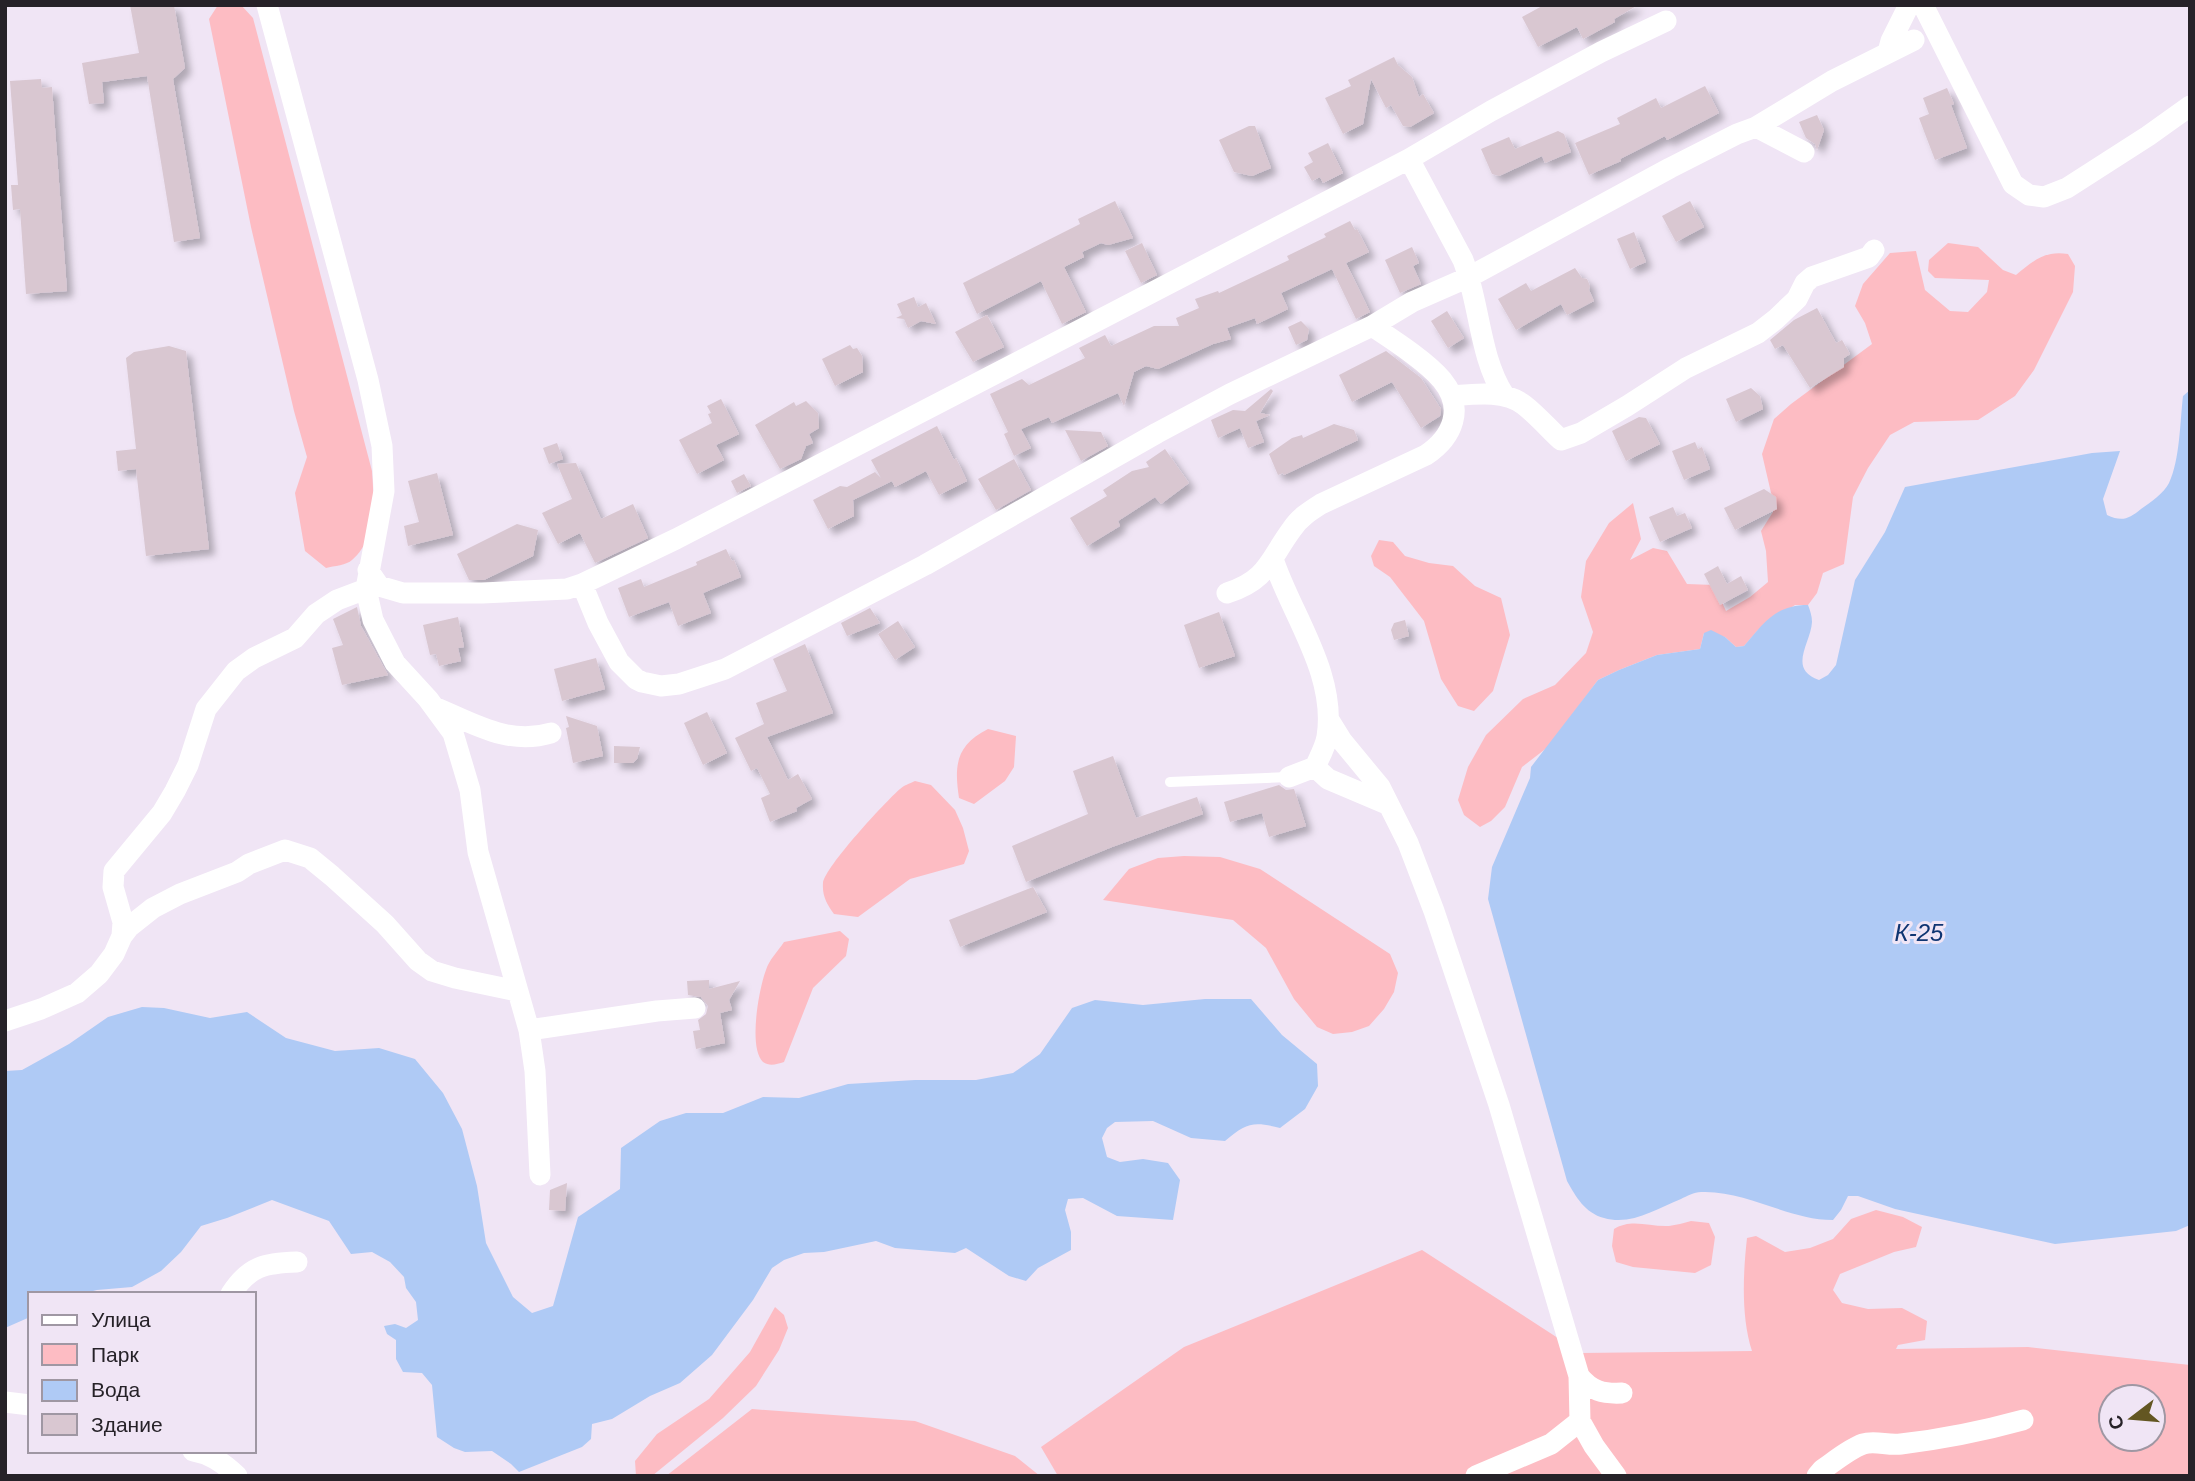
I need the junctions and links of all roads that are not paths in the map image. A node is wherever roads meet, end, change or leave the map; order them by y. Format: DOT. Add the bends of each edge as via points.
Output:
graph roads {
  1 [pos="267,5"];
  2 [pos="1909,5"];
  3 [pos="1923,5"];
  4 [pos="1666,21"];
  5 [pos="1914,40"];
  6 [pos="1888,52"];
  7 [pos="2190,106"];
  8 [pos="1756,127"];
  9 [pos="1804,152"];
  10 [pos="1409,159"];
  11 [pos="1874,250"];
  12 [pos="1469,276"];
  13 [pos="1372,326"];
  14 [pos="1504,395"];
  15 [pos="1452,396"];
  16 [pos="1273,559"];
  17 [pos="367,579"];
  18 [pos="582,584"];
  19 [pos="1227,593"];
  20 [pos="433,706"];
  21 [pos="1329,720"];
  22 [pos="551,733"];
  23 [pos="1315,767"];
  24 [pos="1289,777"];
  25 [pos="1170,782"];
  26 [pos="1387,804"];
  27 [pos="132,915"];
  28 [pos="517,991"];
  29 [pos="695,1008"];
  30 [pos="5,1021"];
  31 [pos="529,1030"];
  32 [pos="541,1175"];
  33 [pos="297,1262"];
  34 [pos="232,1292"];
  35 [pos="1579,1376"];
  36 [pos="1622,1393"];
  37 [pos="5,1402"];
  38 [pos="28,1405"];
  39 [pos="2023,1420"];
  40 [pos="1580,1421"];
  41 [pos="205,1453"];
  42 [pos="237,1476"];
  43 [pos="1476,1476"];
  44 [pos="1616,1476"];
  45 [pos="1817,1476"];
  1 -- 17 [label="street" via="382,446 384,491"];
  2 -- 6 [label="street"];
  3 -- 7 [label="street" via="2013,184 2029,195 2044,197 2067,188"];
  4 -- 10 [label="street" via="1543,82"];
  5 -- 6 [label="street"];
  6 -- 8 [label="street"];
  8 -- 9 [label="street"];
  8 -- 12 [label="street"];
  10 -- 12 [label="street"];
  10 -- 18 [label="street"];
  11 -- 14 [label="street" via="1869,257 1812,276 1797,299 1758,333 1686,368 1571,437 1561,440 1524,405"];
  12 -- 13 [label="street"];
  12 -- 14 [label="street" via="1491,366"];
  13 -- 15 [label="street" via="1442,380"];
  13 -- 18 [label="street" via="1218,400 925,565 725,669 679,684 661,686 636,679 619,662"];
  14 -- 15 [label="street"];
  15 -- 16 [label="street" via="1451,430 1436,449 1321,504 1293,527"];
  16 -- 19 [label="street" via="1246,587"];
  16 -- 21 [label="street" via="1318,664"];
  17 -- 18 [label="street" via="403,593 494,593"];
  17 -- 20 [label="street" via="373,620 395,663"];
  17 -- 27 [label="street" via="316,614 295,638 236,671 211,701 175,791 114,871 113,887"];
  20 -- 22 [label="street" via="517,738"];
  20 -- 28 [label="street" via="453,733 467,778 478,852"];
  21 -- 23 [label="street"];
  21 -- 26 [label="street" via="1380,787"];
  23 -- 24 [label="street"];
  23 -- 26 [label="street" via="1328,779"];
  24 -- 25 [label="lane"];
  26 -- 35 [label="street" via="1408,844 1463,993"];
  27 -- 28 [label="street" via="285,850 310,858 332,876 432,971"];
  27 -- 30 [label="street" via="99,974 76,993"];
  28 -- 31 [label="street"];
  29 -- 31 [label="street"];
  31 -- 32 [label="street"];
  33 -- 34 [label="street" via="260,1266 246,1274"];
  35 -- 36 [label="street" via="1597,1391"];
  35 -- 40 [label="street"];
  37 -- 38 [label="street"];
  39 -- 45 [label="street" via="1936,1440 1862,1444"];
  40 -- 43 [label="street" via="1551,1444"];
  40 -- 44 [label="street"];
  41 -- 42 [label="street"];
}
